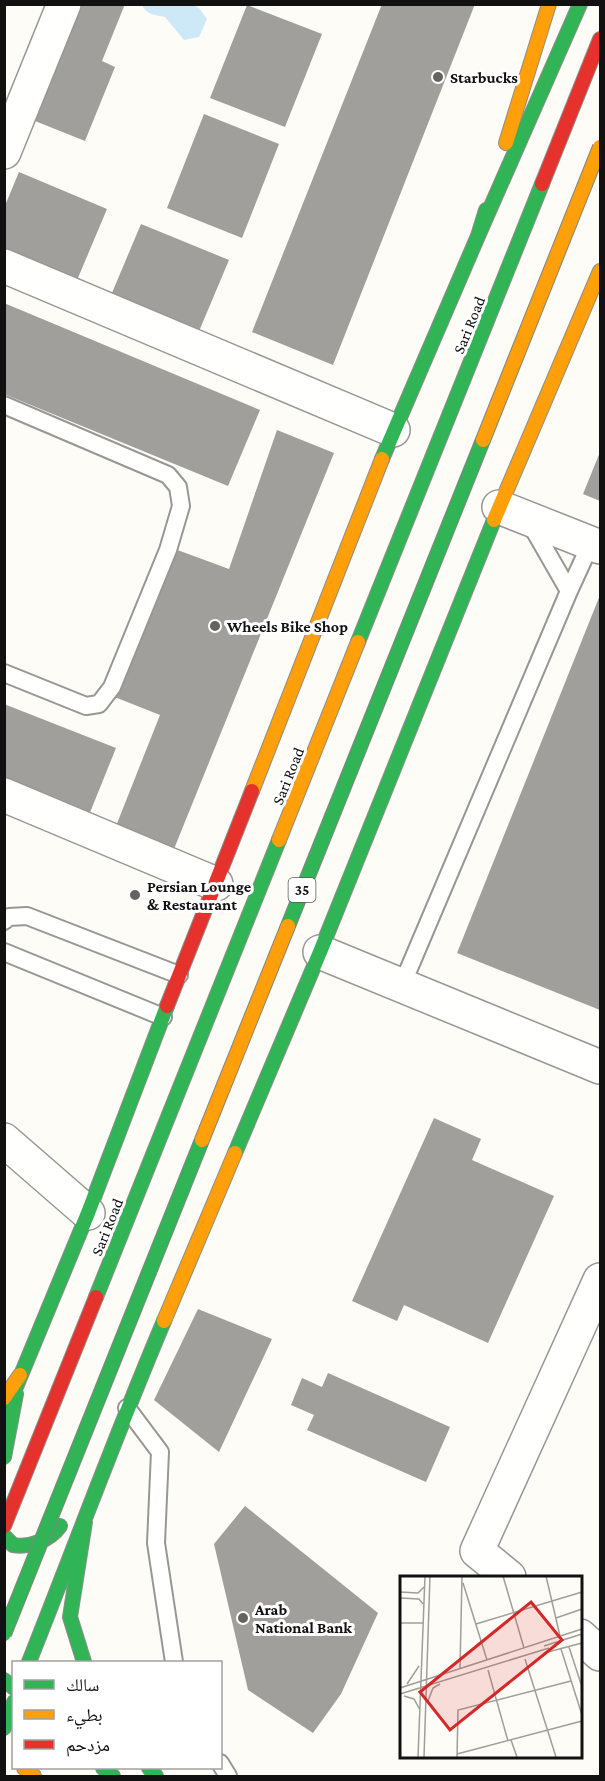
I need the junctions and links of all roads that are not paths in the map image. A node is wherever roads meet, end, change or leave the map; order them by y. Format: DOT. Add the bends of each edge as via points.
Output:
graph roads {
  1 [pos="64,4"];
  2 [pos="549,4"];
  3 [pos="580,4"];
  4 [pos="600,39"];
  5 [pos="600,147"];
  6 [pos="4,153"];
  7 [pos="478,236"];
  8 [pos="600,261"];
  9 [pos="4,266"];
  10 [pos="600,271"];
  11 [pos="588,297"];
  12 [pos="5,407"];
  13 [pos="393,430"];
  14 [pos="513,513"];
  15 [pos="596,545"];
  16 [pos="569,591"];
  17 [pos="4,674"];
  18 [pos="4,795"];
  19 [pos="216,885"];
  20 [pos="4,921"];
  21 [pos="4,952"];
  22 [pos="320,952"];
  23 [pos="179,975"];
  24 [pos="402,985"];
  25 [pos="163,1017"];
  26 [pos="600,1067"];
  27 [pos="4,1140"];
  28 [pos="88,1213"];
  29 [pos="600,1280"];
  30 [pos="20,1375"];
  31 [pos="4,1398"];
  32 [pos="127,1408"];
  33 [pos="4,1416"];
  34 [pos="4,1457"];
  35 [pos="80,1492"];
  36 [pos="68,1513"];
  37 [pos="85,1522"];
  38 [pos="4,1526"];
  39 [pos="4,1536"];
  40 [pos="508,1576"];
  41 [pos="4,1634"];
  42 [pos="581,1638"];
  43 [pos="600,1653"];
  44 [pos="29,1661"];
  45 [pos="84,1661"];
  46 [pos="174,1661"];
  47 [pos="12,1707"];
  48 [pos="4,1728"];
  1 -- 6 [label="street"];
  2 -- 7 [label="main road"];
  3 -- 7 [label="main road"];
  4 -- 38 [label="main road, Sari Road / 35"];
  5 -- 41 [label="main road, 35, bridge"];
  7 -- 13 [label="main road"];
  8 -- 11 [label="main road"];
  9 -- 13 [label="street"];
  10 -- 11 [label="main road"];
  11 -- 14 [label="main road"];
  12 -- 17 [label="lane" via="168,476 178,487 181,506 168,550 117,676 99,704 86,706"];
  13 -- 19 [label="main road"];
  14 -- 15 [label="street"];
  14 -- 16 [label="lane"];
  14 -- 22 [label="main road"];
  15 -- 16 [label="lane"];
  16 -- 24 [label="lane"];
  18 -- 19 [label="street"];
  19 -- 23 [label="main road"];
  20 -- 23 [label="lane" via="27,916"];
  21 -- 25 [label="lane"];
  22 -- 24 [label="street"];
  22 -- 32 [label="main road"];
  23 -- 25 [label="main road"];
  24 -- 26 [label="street"];
  25 -- 28 [label="main road"];
  27 -- 28 [label="street"];
  28 -- 30 [label="main road"];
  29 -- 40 [label="street" via="477,1551"];
  30 -- 31 [label="main road"];
  30 -- 33 [label="main road"];
  30 -- 34 [label="main road"];
  32 -- 35 [label="main road"];
  32 -- 37 [label="main road"];
  32 -- 46 [label="lane" via="160,1452 156,1543"];
  36 -- 39 [label="main road" via="56,1533 38,1542 16,1546"];
  37 -- 44 [label="main road"];
  37 -- 45 [label="main road" via="70,1617"];
  42 -- 43 [label="street"];
  47 -- 48 [label="main road"];
}
